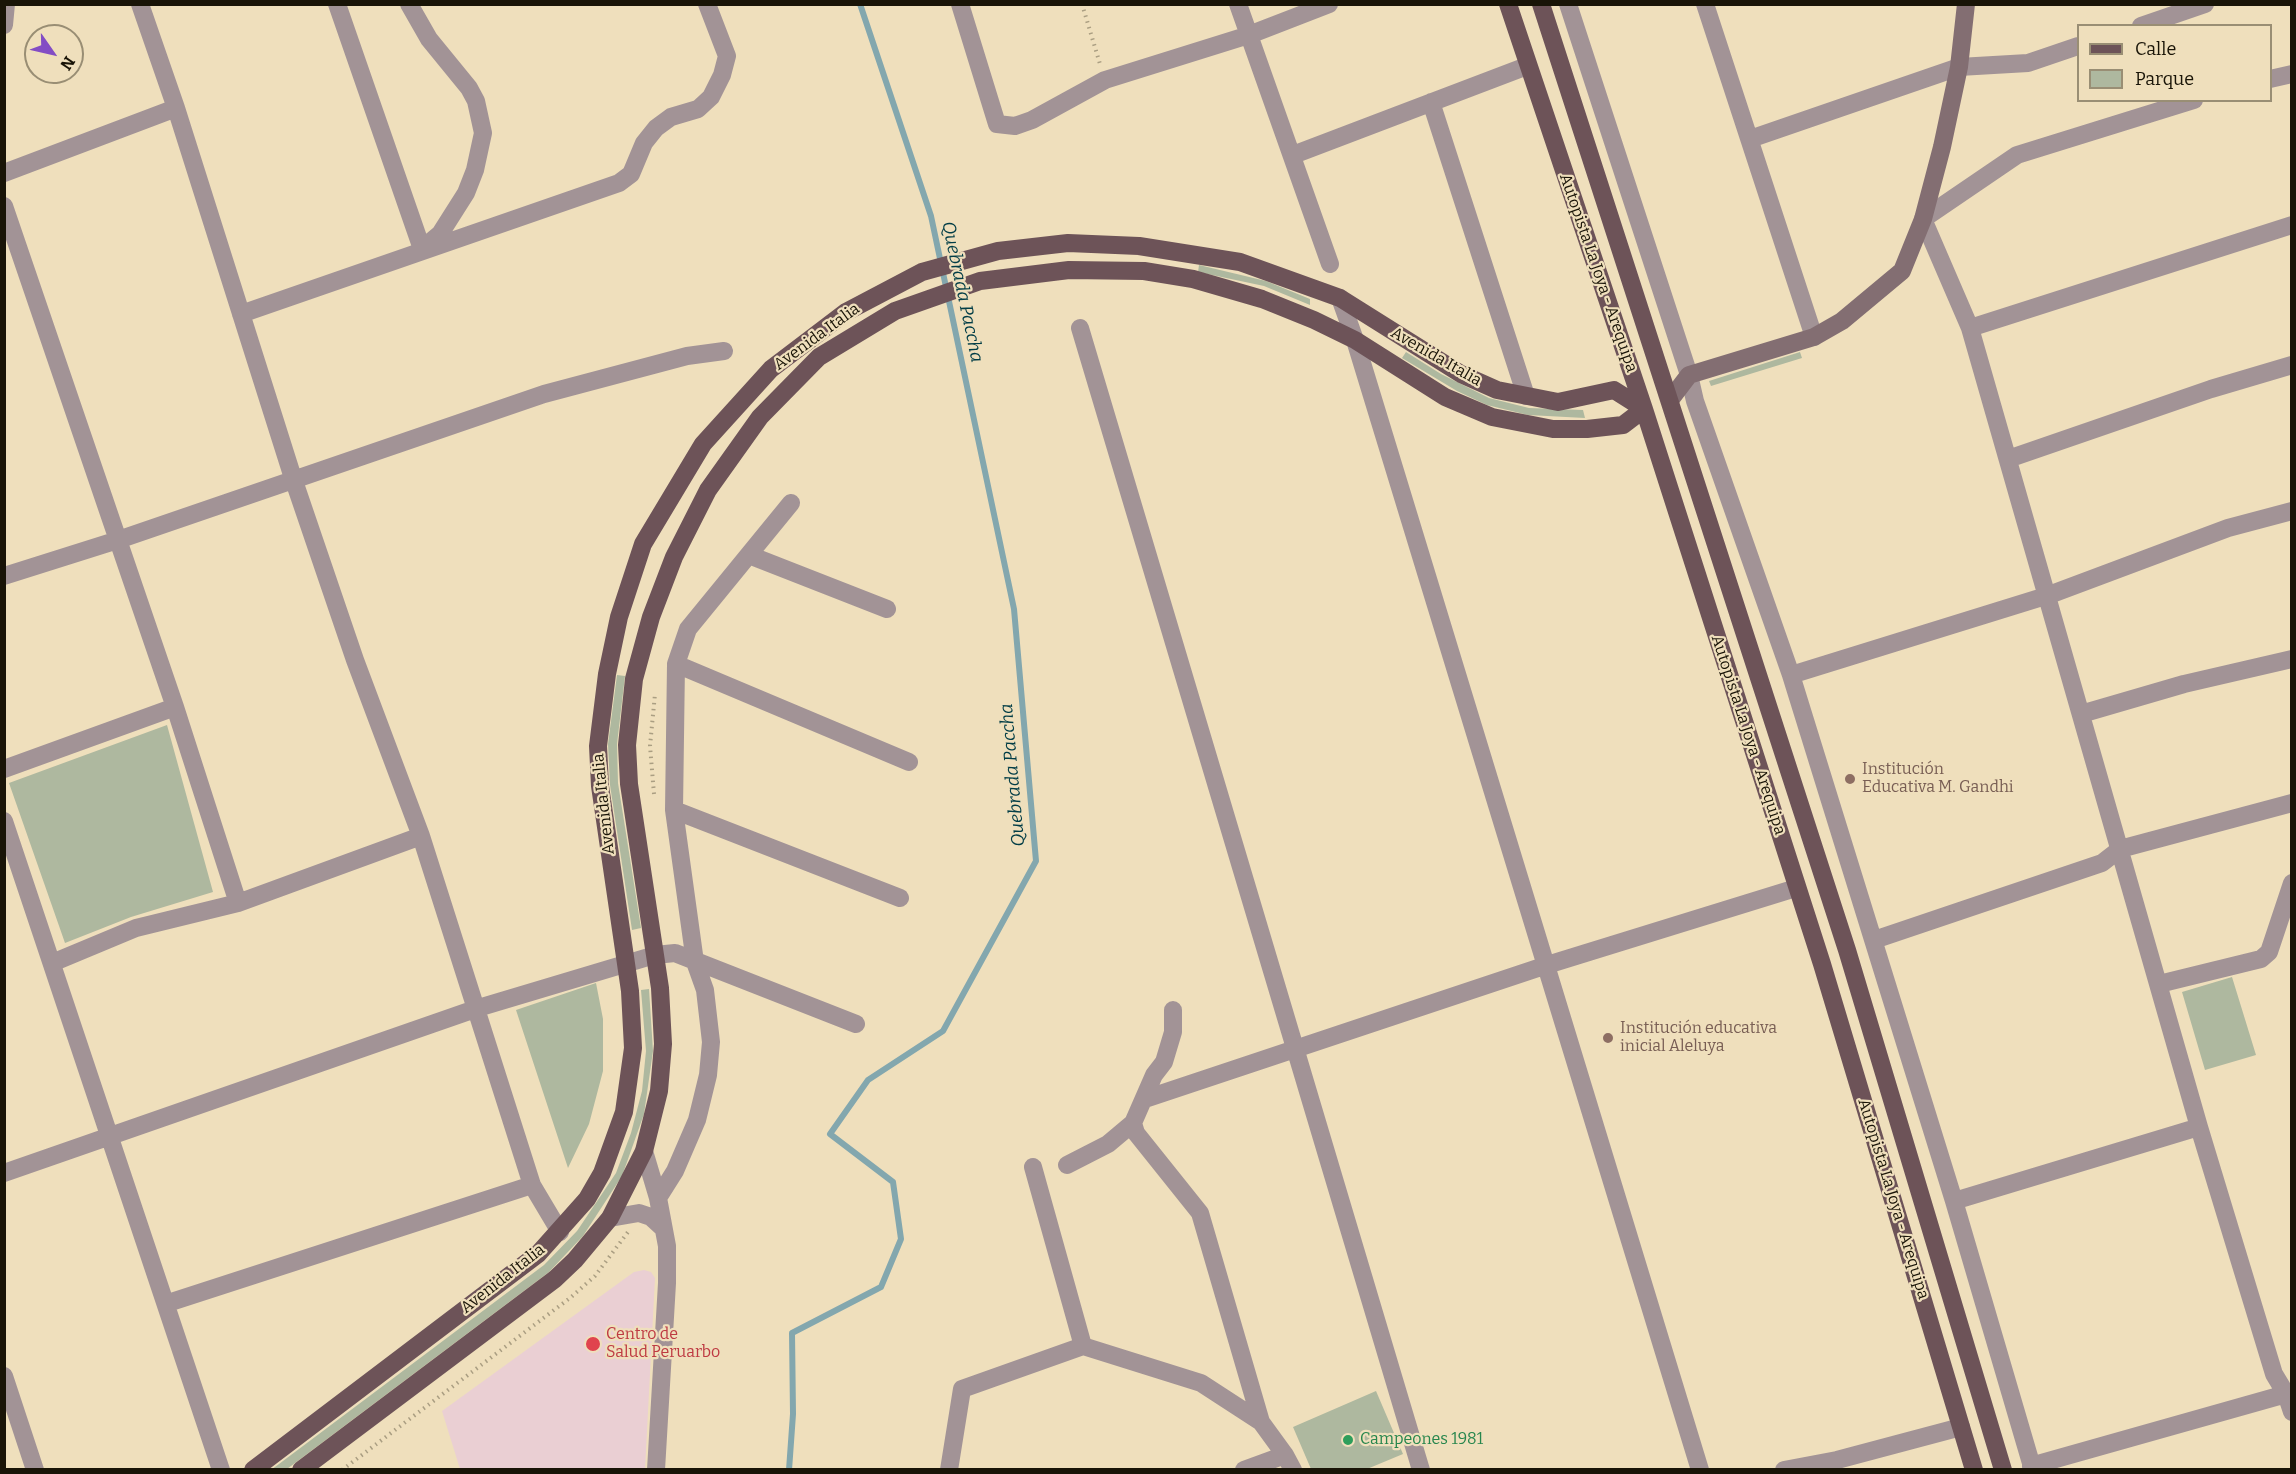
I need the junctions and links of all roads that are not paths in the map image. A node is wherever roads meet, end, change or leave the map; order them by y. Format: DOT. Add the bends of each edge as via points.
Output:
graph roads {
  1 [pos="6,4"];
  2 [pos="140,4"];
  3 [pos="337,4"];
  4 [pos="409,4"];
  5 [pos="707,4"];
  6 [pos="960,4"];
  7 [pos="1238,4"];
  8 [pos="1329,4"];
  9 [pos="1508,4"];
  10 [pos="1541,4"];
  11 [pos="1568,4"];
  12 [pos="1705,4"];
  13 [pos="1966,4"];
  14 [pos="2205,4"];
  15 [pos="2147,24"];
  16 [pos="4,25"];
  17 [pos="1249,35"];
  18 [pos="2077,47"];
  19 [pos="1527,66"];
  20 [pos="1959,67"];
  21 [pos="1431,102"];
  22 [pos="2188,102"];
  23 [pos="176,108"];
  24 [pos="1750,139"];
  25 [pos="1293,155"];
  26 [pos="4,173"];
  27 [pos="4,206"];
  28 [pos="1923,219"];
  29 [pos="2292,225"];
  30 [pos="422,249"];
  31 [pos="1330,264"];
  32 [pos="1340,298"];
  33 [pos="241,314"];
  34 [pos="1080,328"];
  35 [pos="1970,328"];
  36 [pos="1814,337"];
  37 [pos="1355,340"];
  38 [pos="724,351"];
  39 [pos="2292,365"];
  40 [pos="1689,375"];
  41 [pos="1526,396"];
  42 [pos="1670,400"];
  43 [pos="1695,401"];
  44 [pos="1644,408"];
  45 [pos="2007,459"];
  46 [pos="293,478"];
  47 [pos="791,503"];
  48 [pos="2292,511"];
  49 [pos="118,540"];
  50 [pos="749,555"];
  51 [pos="4,576"];
  52 [pos="2049,595"];
  53 [pos="886,609"];
  54 [pos="2292,659"];
  55 [pos="676,664"];
  56 [pos="1791,675"];
  57 [pos="175,707"];
  58 [pos="2080,714"];
  59 [pos="909,762"];
  60 [pos="4,769"];
  61 [pos="2292,803"];
  62 [pos="674,810"];
  63 [pos="4,821"];
  64 [pos="421,836"];
  65 [pos="2120,849"];
  66 [pos="2292,883"];
  67 [pos="1796,888"];
  68 [pos="900,898"];
  69 [pos="238,903"];
  70 [pos="1874,940"];
  71 [pos="655,955"];
  72 [pos="695,962"];
  73 [pos="52,963"];
  74 [pos="626,964"];
  75 [pos="1547,966"];
  76 [pos="2159,984"];
  77 [pos="478,1008"];
  78 [pos="1173,1010"];
  79 [pos="856,1024"];
  80 [pos="1295,1048"];
  81 [pos="1145,1099"];
  82 [pos="1133,1124"];
  83 [pos="2199,1127"];
  84 [pos="112,1135"];
  85 [pos="644,1151"];
  86 [pos="1067,1165"];
  87 [pos="1033,1167"];
  88 [pos="4,1173"];
  89 [pos="532,1185"];
  90 [pos="658,1198"];
  91 [pos="1954,1201"];
  92 [pos="610,1218"];
  93 [pos="663,1228"];
  94 [pos="560,1232"];
  95 [pos="168,1303"];
  96 [pos="1083,1346"];
  97 [pos="4,1376"];
  98 [pos="2289,1403"];
  99 [pos="1261,1422"];
  100 [pos="1961,1427"];
  101 [pos="1289,1462"];
  102 [pos="2032,1468"];
  103 [pos="35,1470"];
  104 [pos="221,1470"];
  105 [pos="253,1470"];
  106 [pos="301,1470"];
  107 [pos="656,1470"];
  108 [pos="949,1470"];
  109 [pos="1244,1470"];
  110 [pos="1421,1470"];
  111 [pos="1700,1470"];
  112 [pos="1784,1470"];
  113 [pos="1974,1470"];
  114 [pos="2003,1470"];
  1 -- 16 [label="street"];
  2 -- 23 [label="street"];
  3 -- 30 [label="street"];
  4 -- 30 [label="street" via="429,39 469,88 483,133 466,193 440,234"];
  5 -- 30 [label="street" via="727,56 722,75 711,97 698,109 671,117 656,128 644,143 631,174 619,183"];
  6 -- 17 [label="street" via="996,124 1015,126 1105,81"];
  7 -- 17 [label="street"];
  8 -- 17 [label="street"];
  9 -- 19 [label="main road, Autopista La Joya - Arequipa"];
  10 -- 42 [label="main road, Autopista La Joya - Arequipa"];
  11 -- 40 [label="street"];
  12 -- 24 [label="street"];
  13 -- 20 [label="street"];
  14 -- 15 [label="street"];
  17 -- 25 [label="street"];
  18 -- 20 [label="street" via="2028,63"];
  19 -- 21 [label="street"];
  19 -- 44 [label="main road, Autopista La Joya - Arequipa"];
  20 -- 24 [label="street"];
  20 -- 28 [label="street"];
  21 -- 25 [label="street"];
  21 -- 41 [label="street"];
  22 -- 28 [label="street" via="2017,155"];
  23 -- 26 [label="street"];
  23 -- 33 [label="street"];
  24 -- 36 [label="street"];
  25 -- 31 [label="street"];
  27 -- 49 [label="street"];
  28 -- 35 [label="street"];
  28 -- 36 [label="street" via="1902,271 1842,321"];
  29 -- 35 [label="street"];
  30 -- 33 [label="street"];
  32 -- 37 [label="street"];
  32 -- 41 [label="main road, Avenida Italia" via="1461,374 1481,384"];
  32 -- 74 [label="main road, Avenida Italia" via="1240,262 1139,246 1068,243 998,251 922,272 846,312 771,369 703,444 643,544 619,618 598,746 600,786"];
  33 -- 46 [label="street"];
  34 -- 80 [label="street"];
  35 -- 45 [label="street"];
  36 -- 40 [label="street"];
  37 -- 44 [label="main road, Avenida Italia" via="1463,407 1524,425 1575,429 1623,425"];
  37 -- 71 [label="main road, Avenida Italia" via="1262,299 1193,279 1144,271 1069,270 980,281 895,310 819,357 760,417 708,490 674,557 651,617 634,680 627,745 629,784"];
  37 -- 75 [label="street"];
  38 -- 46 [label="street" via="687,356 544,394"];
  39 -- 45 [label="street"];
  40 -- 42 [label="street"];
  40 -- 43 [label="street"];
  41 -- 44 [label="main road, Avenida Italia" via="1558,402 1614,390"];
  42 -- 43 [label="street"];
  42 -- 114 [label="main road, Autopista La Joya - Arequipa" via="1847,950"];
  43 -- 56 [label="street"];
  44 -- 67 [label="main road, Autopista La Joya - Arequipa"];
  45 -- 52 [label="street"];
  46 -- 49 [label="street"];
  46 -- 64 [label="street"];
  47 -- 50 [label="street"];
  48 -- 52 [label="street" via="2228,528"];
  49 -- 51 [label="street"];
  49 -- 57 [label="street"];
  50 -- 53 [label="street"];
  50 -- 55 [label="street" via="688,629"];
  52 -- 56 [label="street"];
  52 -- 58 [label="street"];
  54 -- 58 [label="street"];
  55 -- 59 [label="street"];
  55 -- 62 [label="street"];
  56 -- 70 [label="street"];
  57 -- 60 [label="street"];
  57 -- 69 [label="street"];
  58 -- 65 [label="street"];
  61 -- 65 [label="street"];
  62 -- 68 [label="street"];
  62 -- 72 [label="street"];
  63 -- 73 [label="street"];
  64 -- 69 [label="street"];
  64 -- 77 [label="street"];
  65 -- 70 [label="street" via="2102,863"];
  65 -- 76 [label="street"];
  66 -- 76 [label="street" via="2273,945 2261,959"];
  67 -- 75 [label="street"];
  67 -- 100 [label="main road, Autopista La Joya - Arequipa"];
  69 -- 73 [label="street" via="136,928"];
  70 -- 91 [label="street"];
  71 -- 72 [label="street" via="675,952"];
  71 -- 74 [label="street"];
  71 -- 85 [label="main road, Avenida Italia" via="663,1056"];
  72 -- 79 [label="street"];
  72 -- 90 [label="street" via="706,1001 711,1042 708,1075 697,1120 675,1171"];
  73 -- 84 [label="street"];
  74 -- 77 [label="street"];
  74 -- 94 [label="main road, Avenida Italia" via="633,1039 624,1112 602,1173"];
  75 -- 80 [label="street"];
  75 -- 111 [label="street"];
  76 -- 83 [label="street"];
  77 -- 84 [label="street"];
  77 -- 89 [label="street"];
  78 -- 81 [label="street" via="1173,1032 1164,1062"];
  80 -- 81 [label="street"];
  80 -- 110 [label="street"];
  81 -- 82 [label="street"];
  82 -- 86 [label="street" via="1108,1144"];
  82 -- 99 [label="street" via="1136,1134 1200,1213"];
  83 -- 91 [label="street"];
  83 -- 98 [label="street" via="2274,1374"];
  84 -- 88 [label="street"];
  84 -- 95 [label="street"];
  85 -- 90 [label="street"];
  85 -- 92 [label="main road, Avenida Italia"];
  87 -- 96 [label="street"];
  89 -- 94 [label="street"];
  89 -- 95 [label="street"];
  90 -- 93 [label="street"];
  91 -- 102 [label="street"];
  92 -- 93 [label="street" via="639,1213"];
  92 -- 106 [label="main road, Avenida Italia" via="555,1279"];
  93 -- 107 [label="street" via="667,1283"];
  94 -- 105 [label="main road, Avenida Italia" via="538,1254"];
  95 -- 104 [label="street"];
  96 -- 99 [label="street" via="1201,1383"];
  96 -- 108 [label="street" via="962,1389"];
  97 -- 103 [label="street"];
  98 -- 102 [label="street"];
  99 -- 101 [label="street"];
  100 -- 112 [label="street"];
  100 -- 113 [label="main road, Autopista La Joya - Arequipa"];
  101 -- 109 [label="street"];
}
